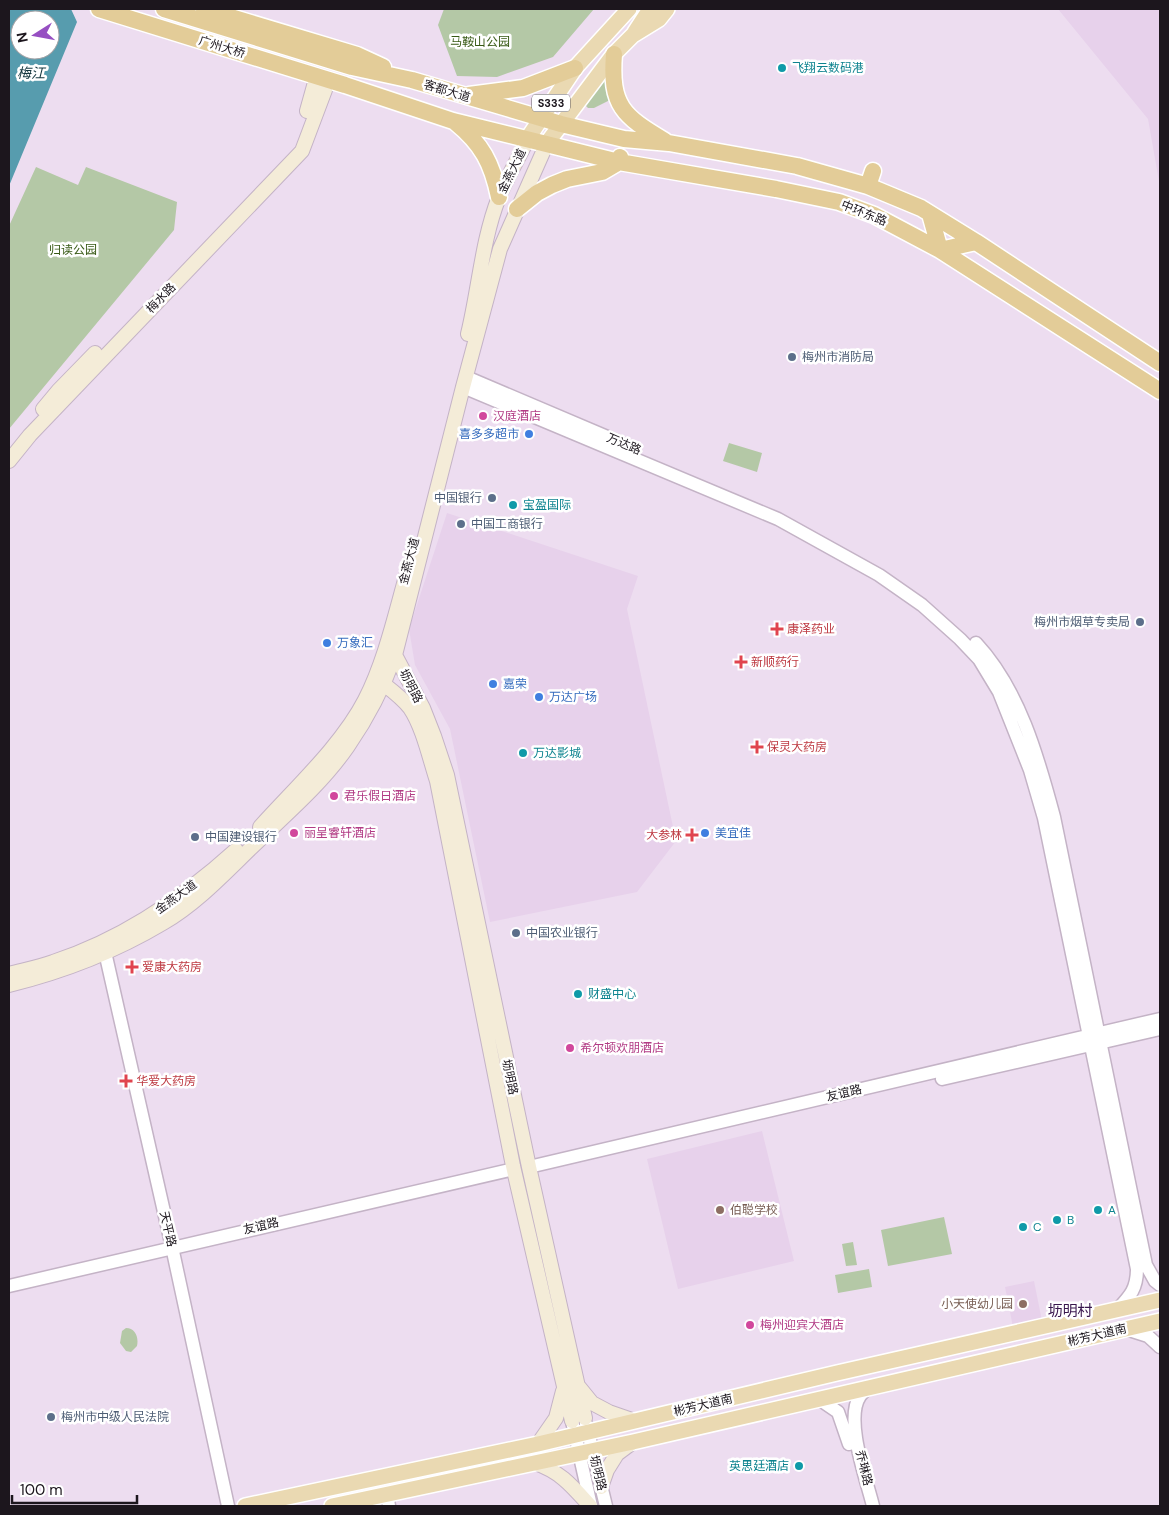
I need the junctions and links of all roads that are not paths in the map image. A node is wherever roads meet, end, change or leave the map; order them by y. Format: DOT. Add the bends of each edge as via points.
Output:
graph roads {
  1 [pos="94,9"];
  2 [pos="99,9"];
  3 [pos="164,9"];
  4 [pos="202,9"];
  5 [pos="630,9"];
  6 [pos="650,9"];
  7 [pos="667,9"];
  8 [pos="633,36"];
  9 [pos="614,54"];
  10 [pos="352,67"];
  11 [pos="575,68"];
  12 [pos="412,80"];
  13 [pos="345,85"];
  14 [pos="319,88"];
  15 [pos="461,96"];
  16 [pos="392,102"];
  17 [pos="541,119"];
  18 [pos="453,121"];
  19 [pos="561,124"];
  20 [pos="305,134"];
  21 [pos="528,138"];
  22 [pos="624,139"];
  23 [pos="547,143"];
  24 [pos="669,143"];
  25 [pos="619,162"];
  26 [pos="499,197"];
  27 [pos="516,209"];
  28 [pos="930,214"];
  29 [pos="493,219"];
  30 [pos="510,226"];
  31 [pos="976,242"];
  32 [pos="940,250"];
  33 [pos="1140,349"];
  34 [pos="1160,352"];
  35 [pos="1160,363"];
  36 [pos="465,382"];
  37 [pos="1160,391"];
  38 [pos="9,450"];
  39 [pos="9,462"];
  40 [pos="395,655"];
  41 [pos="384,685"];
  42 [pos="105,952"];
  43 [pos="9,974"];
  44 [pos="9,985"];
  45 [pos="1160,1019"];
  46 [pos="1160,1029"];
  47 [pos="1096,1039"];
  48 [pos="514,1169"];
  49 [pos="530,1170"];
  50 [pos="172,1247"];
  51 [pos="1160,1285"];
  52 [pos="9,1286"];
  53 [pos="1160,1300"];
  54 [pos="1117,1310"];
  55 [pos="1160,1321"];
  56 [pos="1126,1329"];
  57 [pos="1160,1347"];
  58 [pos="571,1385"];
  59 [pos="868,1388"];
  60 [pos="818,1399"];
  61 [pos="635,1421"];
  62 [pos="580,1427"];
  63 [pos="850,1431"];
  64 [pos="633,1442"];
  65 [pos="538,1444"];
  66 [pos="586,1452"];
  67 [pos="535,1463"];
  68 [pos="601,1487"];
  69 [pos="388,1500"];
  70 [pos="228,1506"];
  71 [pos="245,1506"];
  72 [pos="332,1506"];
  73 [pos="591,1506"];
  74 [pos="606,1506"];
  75 [pos="864,1506"];
  76 [pos="873,1506"];
  1 -- 14 [label="highway" via="100,20"];
  2 -- 13 [label="highway, 广州大桥"];
  3 -- 10 [label="highway, 广州大桥"];
  4 -- 12 [label="highway" via="357,55"];
  5 -- 11 [label="main road, 金燕大道 / S333"];
  6 -- 8 [label="main road"];
  7 -- 8 [label="main road" via="659,19"];
  8 -- 9 [label="main road, 金燕大道"];
  9 -- 19 [label="main road, 金燕大道"];
  9 -- 24 [label="highway" via="613,86 618,101 636,123"];
  10 -- 12 [label="highway, 客都大道"];
  11 -- 15 [label="highway" via="523,88"];
  11 -- 17 [label="main road, 金燕大道 / S333"];
  12 -- 15 [label="highway, 客都大道"];
  13 -- 16 [label="highway, 客都大道"];
  14 -- 16 [label="highway" via="358,100"];
  14 -- 20 [label="main road"];
  15 -- 17 [label="highway, 客都大道"];
  16 -- 18 [label="highway, 客都大道"];
  17 -- 19 [label="highway, 中环东路"];
  17 -- 21 [label="main road, 金燕大道 / S333"];
  18 -- 21 [label="highway, 客都大道"];
  18 -- 26 [label="highway" via="468,133 488,160"];
  19 -- 22 [label="highway, 中环东路"];
  19 -- 23 [label="main road, 金燕大道"];
  20 -- 38 [label="main road, 梅水路" via="297,148 58,391"];
  20 -- 39 [label="main road, 梅水路" via="302,151 30,435"];
  21 -- 23 [label="highway, 中环东路"];
  21 -- 26 [label="main road, 金燕大道"];
  22 -- 24 [label="highway, 中环东路"];
  22 -- 25 [label="highway"];
  23 -- 25 [label="highway, 中环东路"];
  23 -- 27 [label="main road, 金燕大道"];
  24 -- 28 [label="highway, 中环东路" via="870,178"];
  25 -- 27 [label="highway" via="602,172 552,185"];
  25 -- 32 [label="highway, 中环东路" via="839,202 874,214"];
  26 -- 29 [label="main road, 金燕大道"];
  27 -- 30 [label="main road, 金燕大道"];
  28 -- 31 [label="highway, 中环东路"];
  28 -- 32 [label="highway"];
  29 -- 30 [label="main road"];
  29 -- 43 [label="main road, 金燕大道" via="483,254 475,305 410,559 386,646 365,700 339,740 258,829 178,897 99,944 54,962"];
  30 -- 36 [label="main road, 金燕大道" via="500,249"];
  31 -- 32 [label="highway"];
  31 -- 33 [label="highway, 中环东路"];
  32 -- 37 [label="highway, 中环东路"];
  33 -- 34 [label="highway"];
  33 -- 35 [label="highway, 中环东路"];
  36 -- 40 [label="main road, 金燕大道"];
  36 -- 47 [label="street, 万达路" via="780,515 889,573 932,603 971,637 990,658 1010,690 1041,768 1054,817"];
  40 -- 41 [label="main road, 金燕大道"];
  40 -- 49 [label="main road, 坜明路" via="423,708 447,775"];
  41 -- 42 [label="main road, 金燕大道" via="342,754 319,781 204,893 164,923"];
  41 -- 48 [label="main road, 坜明路" via="411,709 437,782"];
  42 -- 44 [label="main road, 金燕大道" via="41,977"];
  42 -- 50 [label="street, 天平路"];
  45 -- 47 [label="street, 友谊路"];
  46 -- 47 [label="street, 友谊路"];
  47 -- 49 [label="street, 友谊路"];
  47 -- 51 [label="street" via="1146,1265"];
  47 -- 54 [label="street" via="1137,1269 1132,1294"];
  48 -- 50 [label="street, 友谊路"];
  48 -- 58 [label="main road, 坜明路"];
  49 -- 58 [label="main road, 坜明路"];
  50 -- 52 [label="street, 友谊路"];
  50 -- 70 [label="street, 天平路"];
  53 -- 54 [label="main road, 彬芳大道南"];
  54 -- 61 [label="main road, 彬芳大道南"];
  55 -- 56 [label="main road, 彬芳大道南"];
  56 -- 57 [label="street" via="1148,1336"];
  56 -- 59 [label="main road, 彬芳大道南"];
  58 -- 61 [label="main road" via="592,1403"];
  58 -- 62 [label="main road, 坜明路"];
  58 -- 65 [label="main road" via="556,1418"];
  59 -- 60 [label="main road, 彬芳大道南"];
  59 -- 63 [label="street" via="859,1397"];
  60 -- 63 [label="street" via="838,1412"];
  60 -- 64 [label="main road, 彬芳大道南"];
  61 -- 62 [label="main road, 彬芳大道南"];
  62 -- 65 [label="main road, 彬芳大道南"];
  62 -- 66 [label="street, 坜明路"];
  63 -- 75 [label="street, 乔琳路"];
  63 -- 76 [label="street, 乔琳路"];
  64 -- 66 [label="main road, 彬芳大道南"];
  64 -- 68 [label="main road" via="617,1454"];
  65 -- 71 [label="main road, 彬芳大道南"];
  66 -- 67 [label="main road, 彬芳大道南"];
  66 -- 68 [label="street, 坜明路"];
  66 -- 73 [label="street, 坜明路"];
  67 -- 69 [label="main road, 彬芳大道南"];
  67 -- 73 [label="main road" via="562,1477"];
  68 -- 74 [label="street, 坜明路"];
  69 -- 72 [label="main road, 彬芳大道南"];
}
